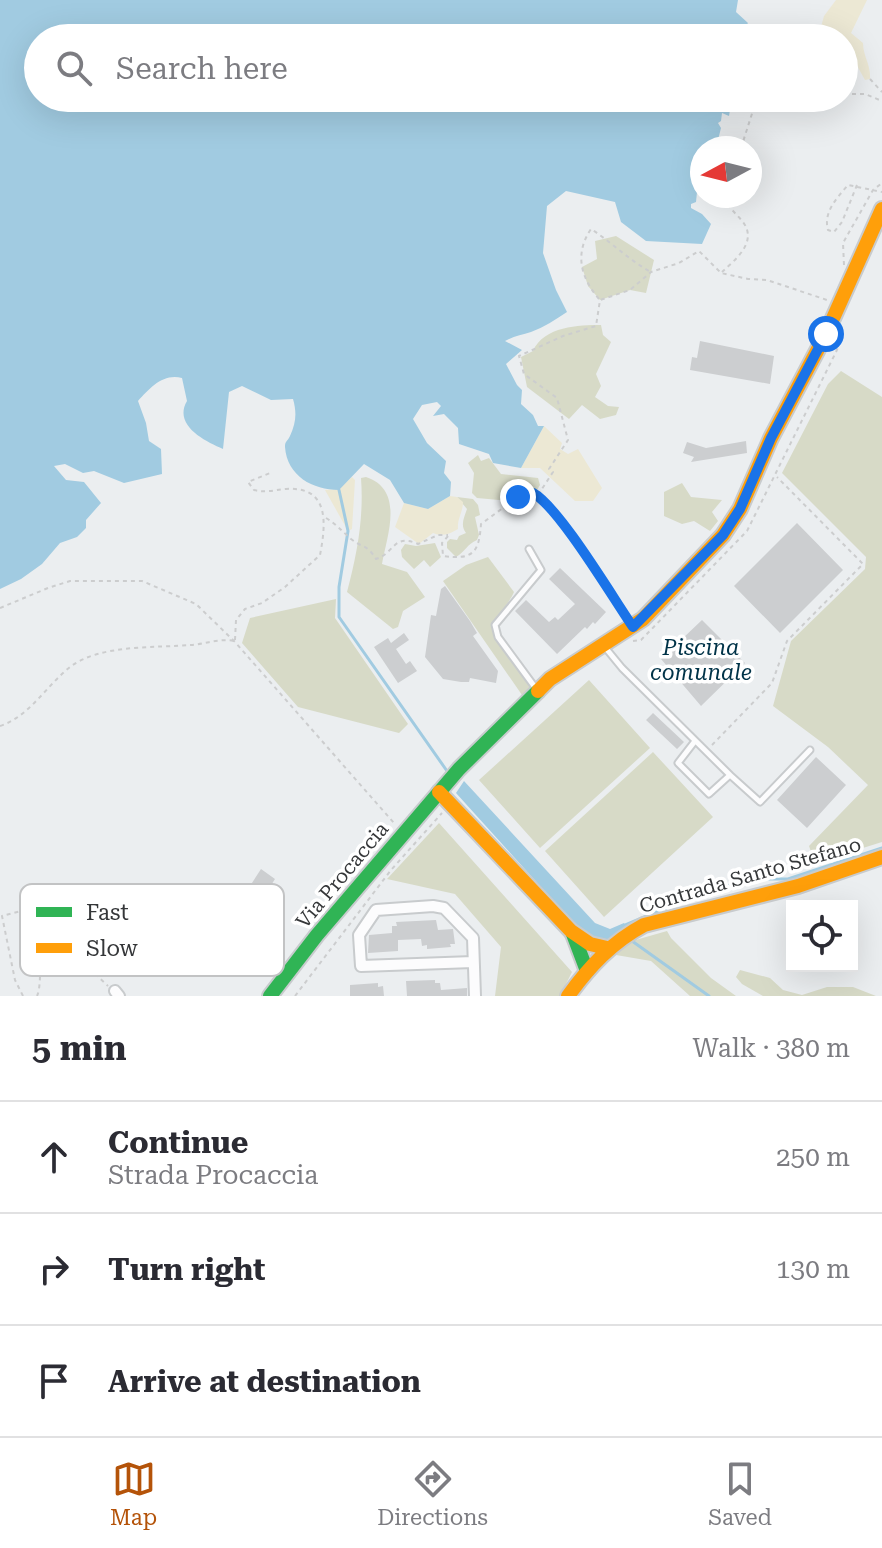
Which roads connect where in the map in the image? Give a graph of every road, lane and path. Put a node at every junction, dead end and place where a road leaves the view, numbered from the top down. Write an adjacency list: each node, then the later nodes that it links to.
1 (870, 79): 2 (path)
2 (882, 92)
3 (858, 94): 4 (path)
4 (882, 101)
5 (753, 112): 6 (path)
6 (745, 136)
7 (882, 183): 9 (path)
8 (857, 185): 8 (path); 9 (path)
9 (873, 190): 10 (path); 13 (path)
10 (882, 192)
11 (731, 208): 15 (path)
12 (882, 209): 17 (street, Via Procaccia)
13 (845, 267)
14 (651, 272): 15 (path); 16 (path); 16 (path)
15 (721, 273): 17 (path)
16 (600, 300): 20 (path)
17 (839, 304): 24 (street, Via Procaccia)
18 (270, 473): 21 (path)
19 (776, 476): 31 (path)
20 (538, 495): 21 (path); 24 (path)
21 (325, 518): 25 (path)
22 (529, 549): 27 (lane)
23 (0, 608): 25 (path)
24 (633, 627): 26 (street, Via Procaccia)
25 (235, 642): 28 (path); 35 (path)
26 (604, 645): 27 (street, Via Procaccia); 29 (lane)
27 (537, 691): 33 (street, Via Procaccia)
28 (0, 726)
29 (695, 741): 31 (lane); 32 (lane)
30 (810, 750): 32 (lane)
31 (706, 752): 32 (lane)
32 (730, 775)
33 (443, 787): 35 (street, Via Procaccia); 38 (street)
34 (443, 812): 48 (path)
35 (403, 833): 47 (street, Via Procaccia)
36 (882, 857): 39 (street, Contrada Santo Stefano)
37 (20, 911): 45 (path)
38 (571, 931): 39 (street); 41 (street)
39 (610, 946): 41 (street, Contrada Santo Stefano)
40 (473, 962): 40 (street); 49 (street)
41 (587, 971): 50 (street, Contrada Santo Stefano)
42 (39, 976): 46 (path)
43 (98, 976): 44 (path)
44 (117, 994)
45 (23, 996)
46 (37, 996)
47 (270, 996)
48 (295, 996)
49 (475, 996)
50 (568, 996)

